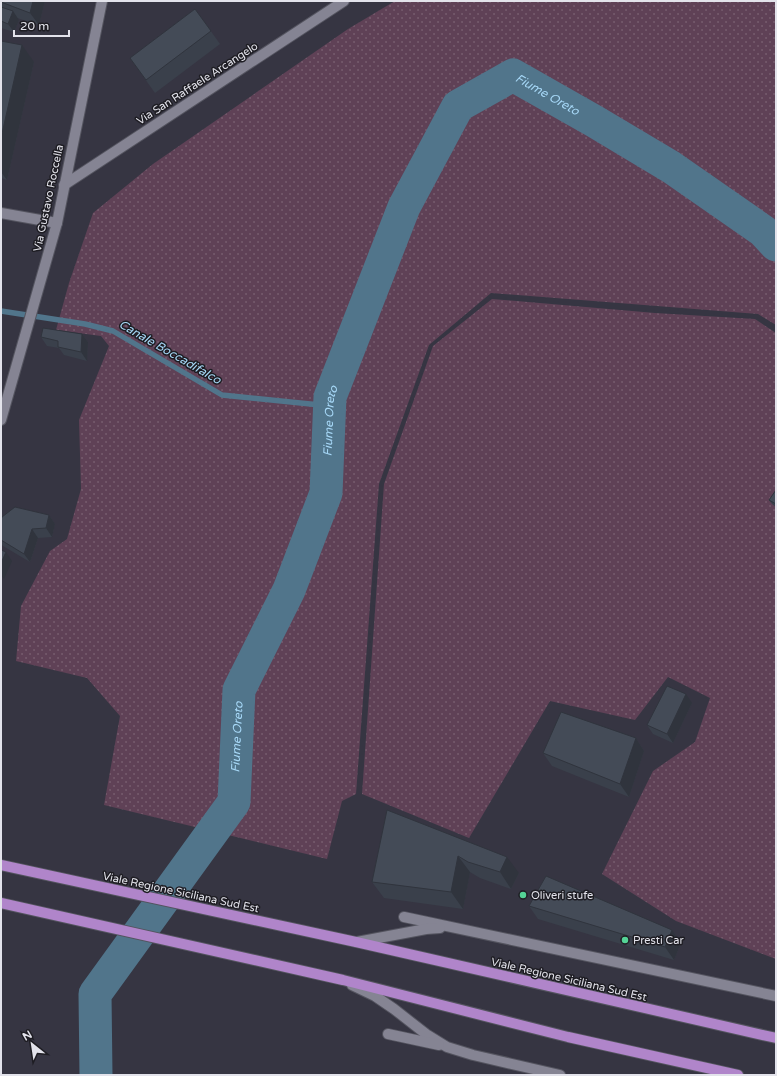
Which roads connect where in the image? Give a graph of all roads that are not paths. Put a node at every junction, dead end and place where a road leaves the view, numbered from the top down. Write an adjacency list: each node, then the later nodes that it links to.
1 (102, 1): 3 (street, Via Gustavo Roccella)
2 (344, 1): 3 (street, Via San Raffaele Arcangelo)
3 (64, 185): 5 (street, Via Gustavo Roccella)
4 (1, 213): 5 (street)
5 (57, 223): 6 (street, Via Gustavo Roccella)
6 (1, 420)
7 (1, 865): 11 (main road, Viale Regione Siciliana Sud Est)
8 (1, 904): 12 (main road)
9 (404, 917): 10 (street, Viale Regione Siciliana Sud Est)
10 (468, 930): 11 (street, Viale Regione Siciliana Sud Est); 13 (street, Viale Regione Siciliana Sud Est)
11 (356, 942): 15 (main road, Viale Regione Siciliana Sud Est)
12 (343, 980): 16 (street); 18 (main road)
13 (776, 996)
14 (388, 1034): 16 (street)
15 (776, 1038)
16 (447, 1047): 17 (street)
17 (560, 1075)
18 (738, 1075)

